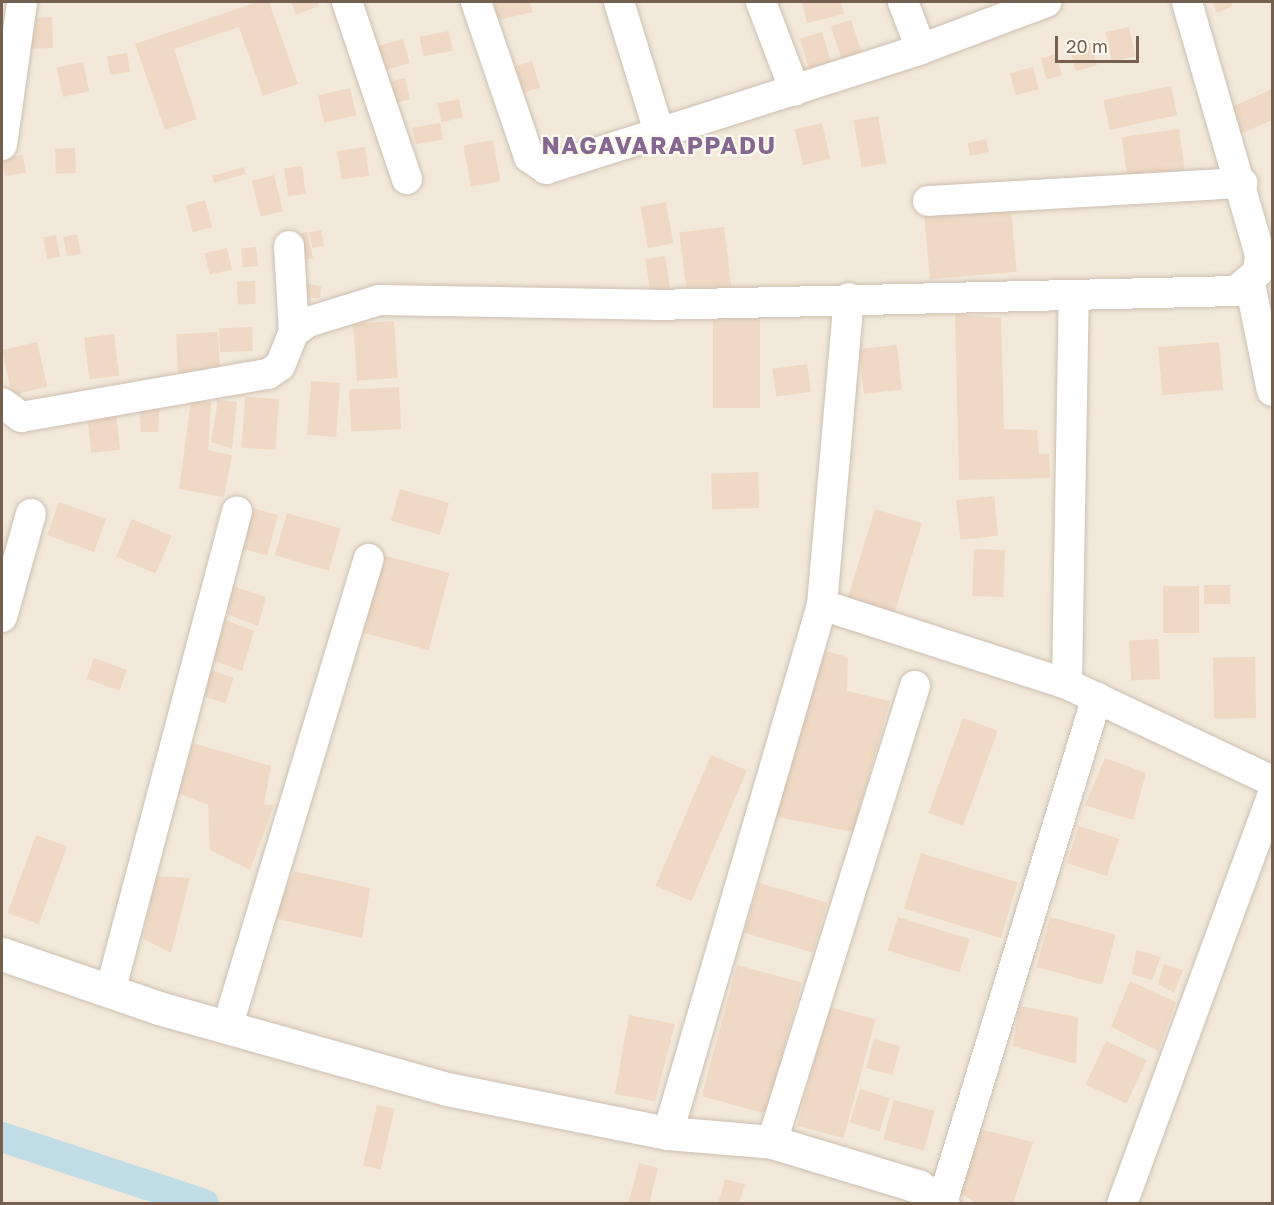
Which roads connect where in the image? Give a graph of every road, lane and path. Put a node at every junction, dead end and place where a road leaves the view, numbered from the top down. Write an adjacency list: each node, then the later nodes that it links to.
1 (22, 2): 12 (street)
2 (346, 2): 13 (street)
3 (476, 2): 11 (street)
4 (619, 2): 11 (street)
5 (761, 2): 10 (street)
6 (903, 2): 9 (street)
7 (1187, 2): 14 (street)
8 (1038, 3): 9 (street)
9 (921, 49): 10 (street)
10 (795, 91): 11 (street)
11 (660, 135)
12 (2, 145)
13 (407, 179)
14 (1242, 183): 15 (street); 17 (street)
15 (928, 201)
16 (289, 246): 20 (street)
17 (1250, 284): 19 (street); 21 (street)
18 (849, 298): 19 (street); 20 (street); 26 (street)
19 (1074, 298): 28 (street)
20 (294, 332): 22 (street)
21 (1272, 391)
22 (2, 403)
23 (237, 512): 34 (street)
24 (31, 514): 27 (street)
25 (369, 559): 35 (street)
26 (822, 605): 28 (street); 36 (street)
27 (2, 617)
28 (1067, 684): 30 (street)
29 (915, 686): 37 (street)
30 (1097, 697): 31 (street); 38 (street)
31 (1272, 781)
32 (1272, 797): 39 (street)
33 (2, 954): 34 (main road)
34 (110, 992): 35 (main road)
35 (227, 1028): 36 (main road)
36 (668, 1133): 37 (main road)
37 (772, 1142): 38 (main road)
38 (942, 1203)
39 (1122, 1203)

